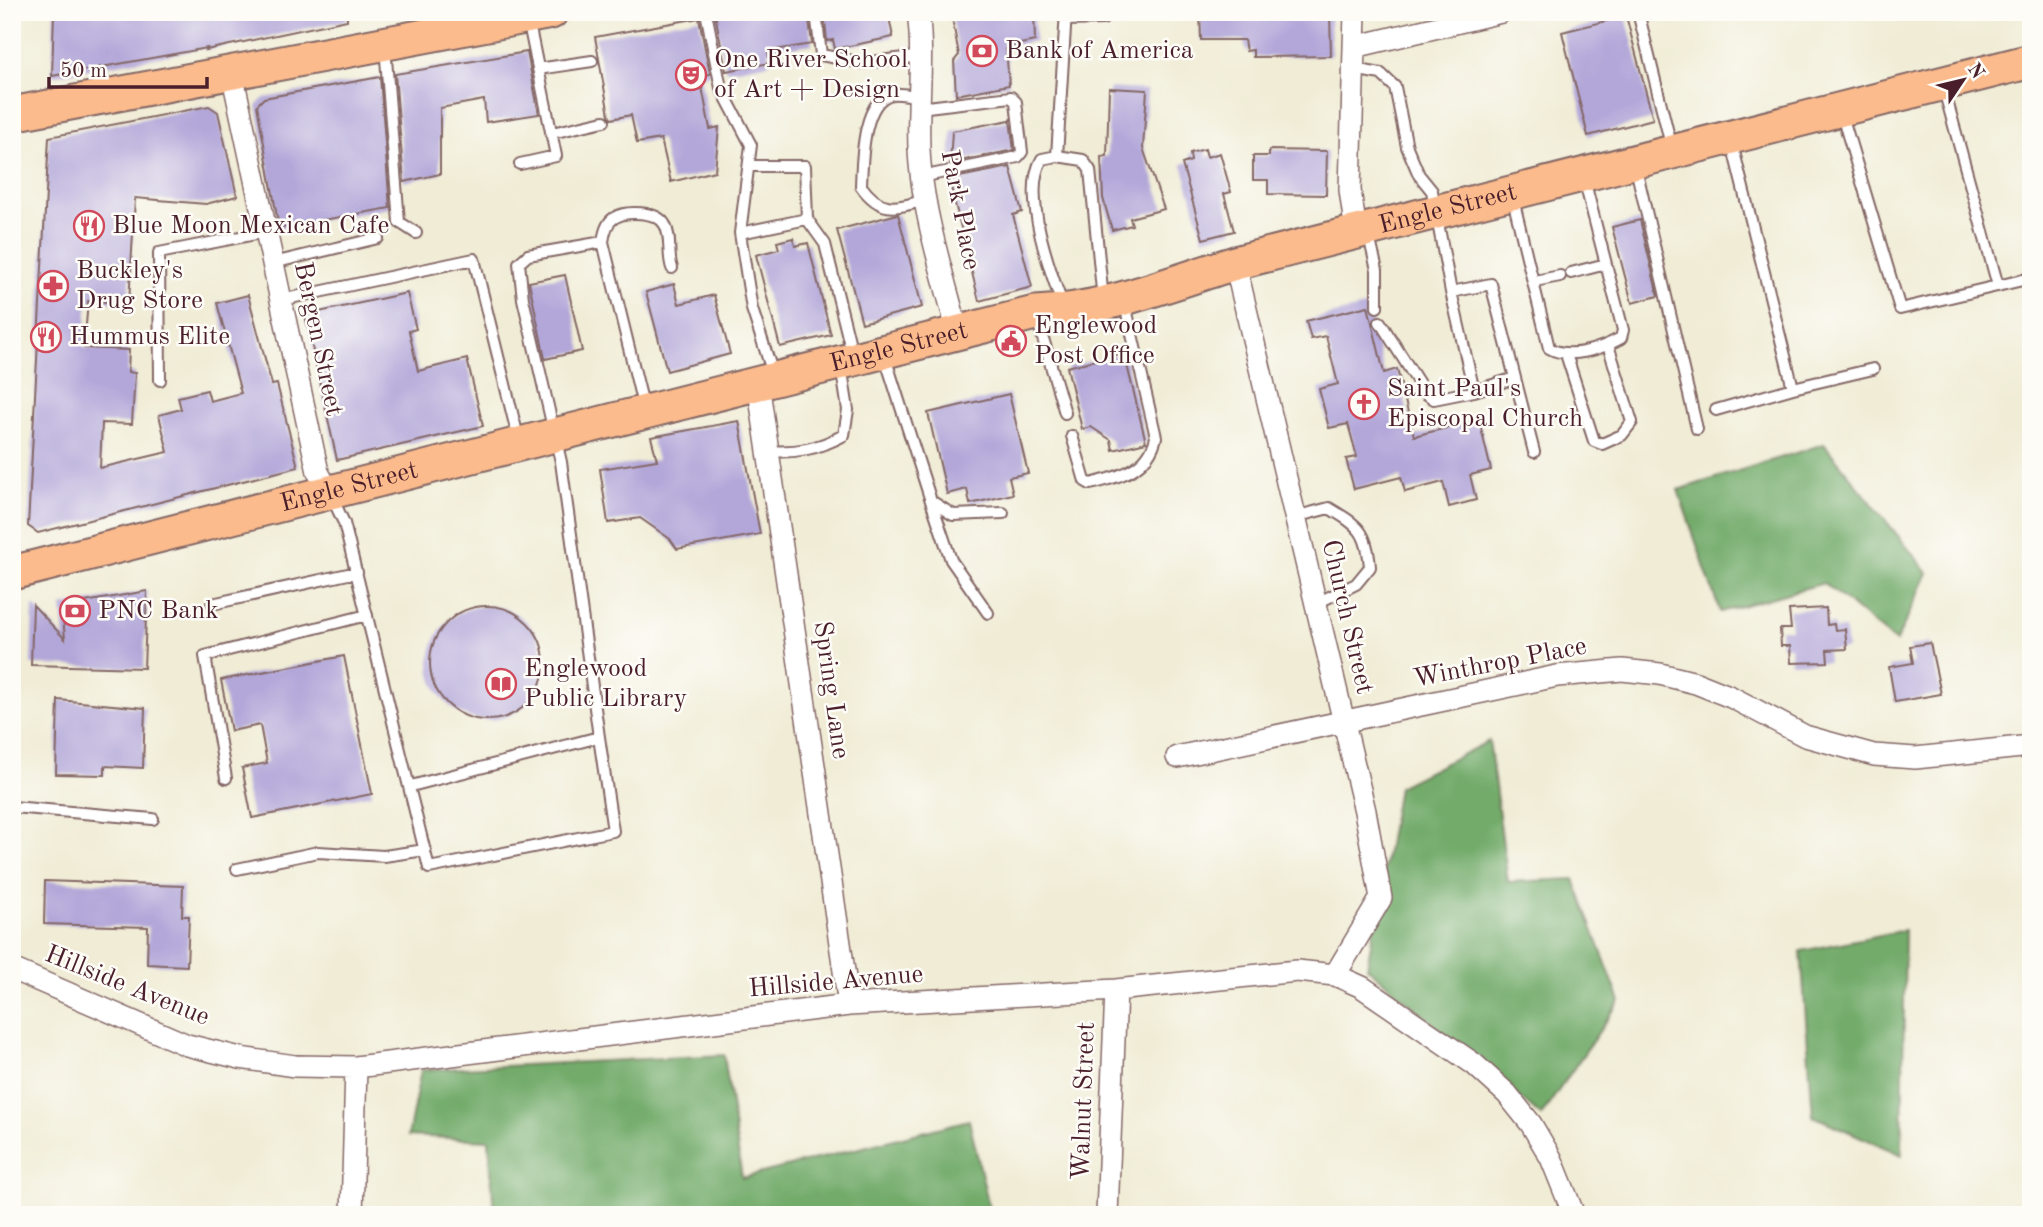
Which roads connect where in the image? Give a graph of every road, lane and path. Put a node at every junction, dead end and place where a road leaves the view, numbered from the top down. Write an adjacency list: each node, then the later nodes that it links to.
1 (706, 12): 29 (lane)
2 (816, 12): 12 (lane)
3 (918, 12): 12 (street, Park Place)
4 (1111, 12): 9 (lane)
5 (1355, 12): 11 (street)
6 (1501, 12): 11 (street)
7 (1639, 12): 25 (lane)
8 (540, 14): 10 (main road); 15 (lane)
9 (1066, 16): 26 (lane)
10 (385, 44): 17 (main road); 38 (lane)
11 (1354, 47): 16 (street)
12 (922, 56): 19 (street, Park Place)
13 (592, 61): 15 (lane)
14 (2031, 61): 18 (main road, Engle Street)
15 (538, 68): 23 (lane)
16 (1353, 69): 34 (lane); 36 (street)
17 (232, 73): 21 (main road); 37 (street, Bergen Street)
18 (1942, 83): 20 (main road, Engle Street); 50 (lane)
19 (920, 102): 31 (street, Park Place); 31 (lane); 33 (lane)
20 (1840, 109): 24 (main road, Engle Street); 50 (lane)
21 (12, 114)
22 (604, 121): 23 (lane)
23 (552, 133): 28 (lane)
24 (1730, 137): 25 (main road, Engle Street); 65 (lane)
25 (1673, 152): 27 (main road, Engle Street)
26 (1056, 156): 53 (lane); 55 (lane)
27 (1635, 161): 30 (main road, Engle Street); 70 (lane)
28 (520, 164)
29 (749, 166): 35 (lane); 39 (lane)
30 (1583, 175): 32 (main road, Engle Street); 44 (lane)
31 (921, 177): 33 (street, Park Place)
32 (1511, 193): 34 (main road, Engle Street); 49 (lane)
33 (926, 200): 57 (street, Park Place)
34 (1436, 212): 36 (main road, Engle Street); 51 (lane)
35 (807, 219): 39 (lane); 60 (lane)
36 (1362, 231): 42 (main road, Engle Street); 54 (lane)
37 (266, 232): 43 (street, Bergen Street); 63 (lane)
38 (416, 233)
39 (740, 233): 64 (lane)
40 (378, 238): 43 (lane)
41 (603, 242): 45 (lane); 68 (lane); 71 (lane)
42 (1234, 262): 53 (main road, Engle Street); 79 (street, Church Street)
43 (273, 263): 52 (street, Bergen Street)
44 (1606, 264): 46 (lane); 58 (lane)
45 (672, 268)
46 (1571, 273)
47 (1560, 276): 49 (lane)
48 (2031, 278): 50 (lane)
49 (1535, 281): 59 (lane)
50 (1998, 286)
51 (1451, 292): 62 (lane); 66 (lane)
52 (281, 300): 73 (lane); 76 (street, Bergen Street)
53 (1113, 300): 55 (main road, Engle Street); 72 (lane)
54 (1377, 307)
55 (1050, 312): 57 (main road, Engle Street); 69 (lane)
56 (1380, 322): 66 (lane)
57 (958, 333): 60 (main road, Engle Street)
58 (1608, 345): 59 (lane); 59 (lane)
59 (1566, 354)
60 (859, 358): 64 (main road, Engle Street); 74 (lane); 77 (lane)
61 (1872, 369): 65 (lane)
62 (1515, 378): 66 (lane); 75 (lane)
63 (160, 380)
64 (766, 381): 68 (main road, Engle Street); 74 (street, Spring Lane)
65 (1793, 388): 67 (lane)
66 (1474, 391)
67 (1716, 410)
68 (645, 412): 71 (main road, Engle Street)
69 (1065, 413)
70 (1696, 429)
71 (555, 435): 73 (main road, Engle Street); 87 (lane)
72 (1072, 436)
73 (520, 444): 76 (main road, Engle Street)
74 (768, 451): 99 (street, Spring Lane)
75 (1534, 452)
76 (329, 492): 80 (lane); 81 (main road, Engle Street)
77 (931, 501): 78 (lane); 84 (lane)
78 (1003, 513)
79 (1294, 517): 83 (street, Church Street); 83 (lane)
80 (356, 572): 82 (lane); 85 (lane)
81 (12, 573)
82 (212, 604)
83 (1315, 604): 86 (street, Church Street)
84 (988, 613)
85 (367, 615): 90 (lane); 91 (lane)
86 (1344, 724): 88 (street, Winthrop Place); 89 (street, Winthrop Place); 97 (street, Church Street)
87 (599, 737): 91 (lane); 94 (lane)
88 (2031, 746)
89 (1177, 757)
90 (226, 778)
91 (411, 786): 94 (lane)
92 (12, 807): 93 (lane)
93 (153, 819)
94 (425, 850): 95 (lane)
95 (237, 869)
96 (12, 969): 100 (street, Hillside Avenue)
97 (1335, 975): 98 (street, Hillside Avenue); 103 (street, Hillside Avenue)
98 (1116, 990): 99 (street, Hillside Avenue); 102 (street, Walnut Street)
99 (849, 1005): 100 (street, Hillside Avenue)
100 (356, 1068): 101 (street)
101 (352, 1215)
102 (1107, 1215)
103 (1574, 1215)

